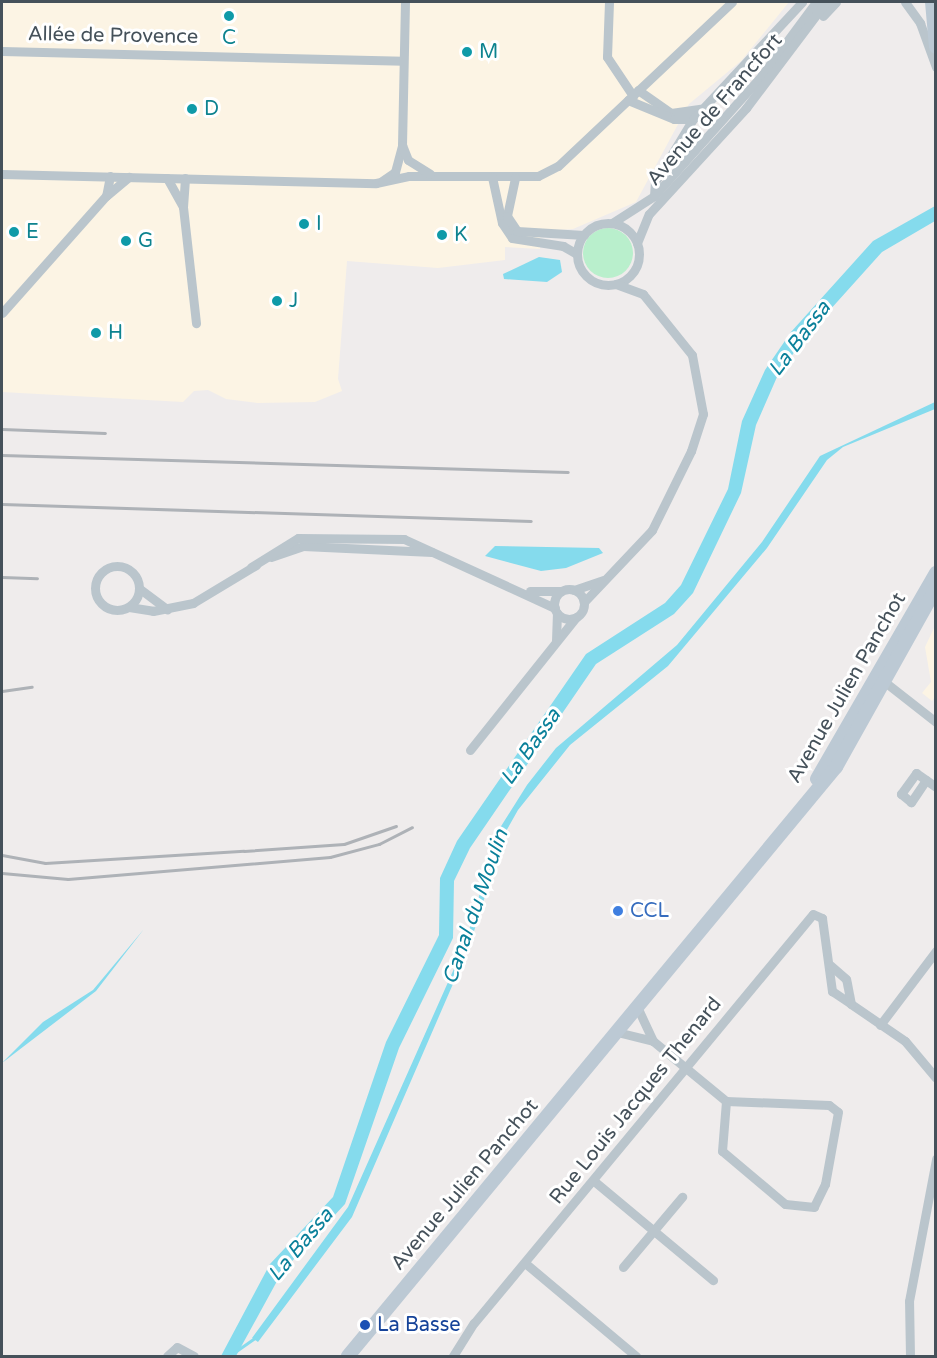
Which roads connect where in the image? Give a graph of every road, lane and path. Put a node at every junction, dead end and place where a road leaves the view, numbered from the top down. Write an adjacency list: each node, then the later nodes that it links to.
1 (405, 2): 12 (street)
2 (609, 2): 15 (street)
3 (732, 2): 15 (street)
4 (802, 2): 16 (street)
5 (816, 2): 29 (street, Avenue de Francfort)
6 (826, 2): 14 (street, Avenue de Francfort)
7 (836, 2): 14 (street)
8 (905, 2): 13 (street)
9 (932, 2): 10 (main road)
10 (936, 48)
11 (2, 51): 12 (street, Allée de Provence)
12 (403, 61): 18 (street)
13 (936, 66)
14 (762, 89): 33 (street, Avenue de Francfort)
15 (633, 95): 16 (street); 17 (street); 26 (street)
16 (701, 109): 17 (street)
17 (693, 119): 29 (street)
18 (402, 145): 20 (street); 27 (street)
19 (2, 174): 21 (street)
20 (432, 175): 23 (street); 27 (street)
21 (110, 176): 22 (street); 28 (street)
22 (129, 177): 24 (street); 28 (street)
23 (492, 177): 26 (street); 34 (street)
24 (167, 178): 25 (street); 30 (street)
25 (185, 178): 27 (street); 30 (street)
26 (515, 178): 32 (street)
27 (376, 183)
28 (106, 196): 38 (street)
29 (654, 196): 31 (street, Avenue de Francfort)
30 (183, 207): 39 (street)
31 (612, 223): 32 (street); 33 (street)
32 (584, 235): 34 (street)
33 (637, 243): 35 (street)
34 (577, 254): 36 (street)
35 (636, 266): 36 (street); 37 (street)
36 (616, 284): 37 (street)
37 (643, 294): 41 (street)
38 (2, 313)
39 (196, 323)
40 (936, 573): 53 (main road, Avenue Julien Panchot)
41 (603, 580): 45 (street); 47 (street)
42 (936, 588): 53 (main road, Avenue Julien Panchot)
43 (140, 589): 48 (street); 48 (street); 49 (street)
44 (524, 590): 46 (street); 49 (street); 50 (street)
45 (574, 590): 46 (street); 47 (street)
46 (561, 591): 50 (street)
47 (584, 602): 51 (street)
48 (129, 607): 49 (street)
49 (169, 610)
50 (556, 611): 51 (street); 52 (street)
51 (576, 617): 52 (street)
52 (554, 647): 55 (street)
53 (881, 679): 54 (street); 59 (main road, Avenue Julien Panchot)
54 (936, 722)
55 (470, 750)
56 (926, 780): 57 (street)
57 (936, 787)
58 (936, 951): 63 (street)
59 (675, 965): 62 (main road, Avenue Julien Panchot); 67 (main road, Avenue Julien Panchot)
60 (830, 965): 61 (street, Rue Louis Jacques Thenard); 61 (street, Rue Louis Jacques Thenard); 66 (street, Rue Louis Jacques Thenard)
61 (851, 1004): 63 (street, Rue Louis Jacques Thenard)
62 (639, 1011): 64 (main road, Avenue Julien Panchot); 65 (street)
63 (880, 1025): 68 (street, Rue Louis Jacques Thenard)
64 (621, 1033): 65 (street); 67 (main road, Avenue Julien Panchot)
65 (653, 1041): 66 (street)
66 (687, 1068): 69 (street); 71 (street, Rue Louis Jacques Thenard)
67 (587, 1069): 77 (main road, Avenue Julien Panchot)
68 (936, 1078)
69 (726, 1101): 69 (street)
70 (936, 1159): 84 (street)
71 (594, 1181): 73 (street); 74 (street, Rue Louis Jacques Thenard)
72 (682, 1197): 73 (street)
73 (654, 1230): 75 (street); 76 (street)
74 (525, 1263): 82 (street, Rue Louis Jacques Thenard); 83 (street)
75 (623, 1267)
76 (713, 1280)
77 (374, 1326): 80 (main road, Avenue Julien Panchot); 81 (main road, Avenue Julien Panchot)
78 (167, 1356): 79 (street)
79 (194, 1356)
80 (348, 1356)
81 (356, 1356)
82 (453, 1356)
83 (637, 1356)
84 (910, 1356)

